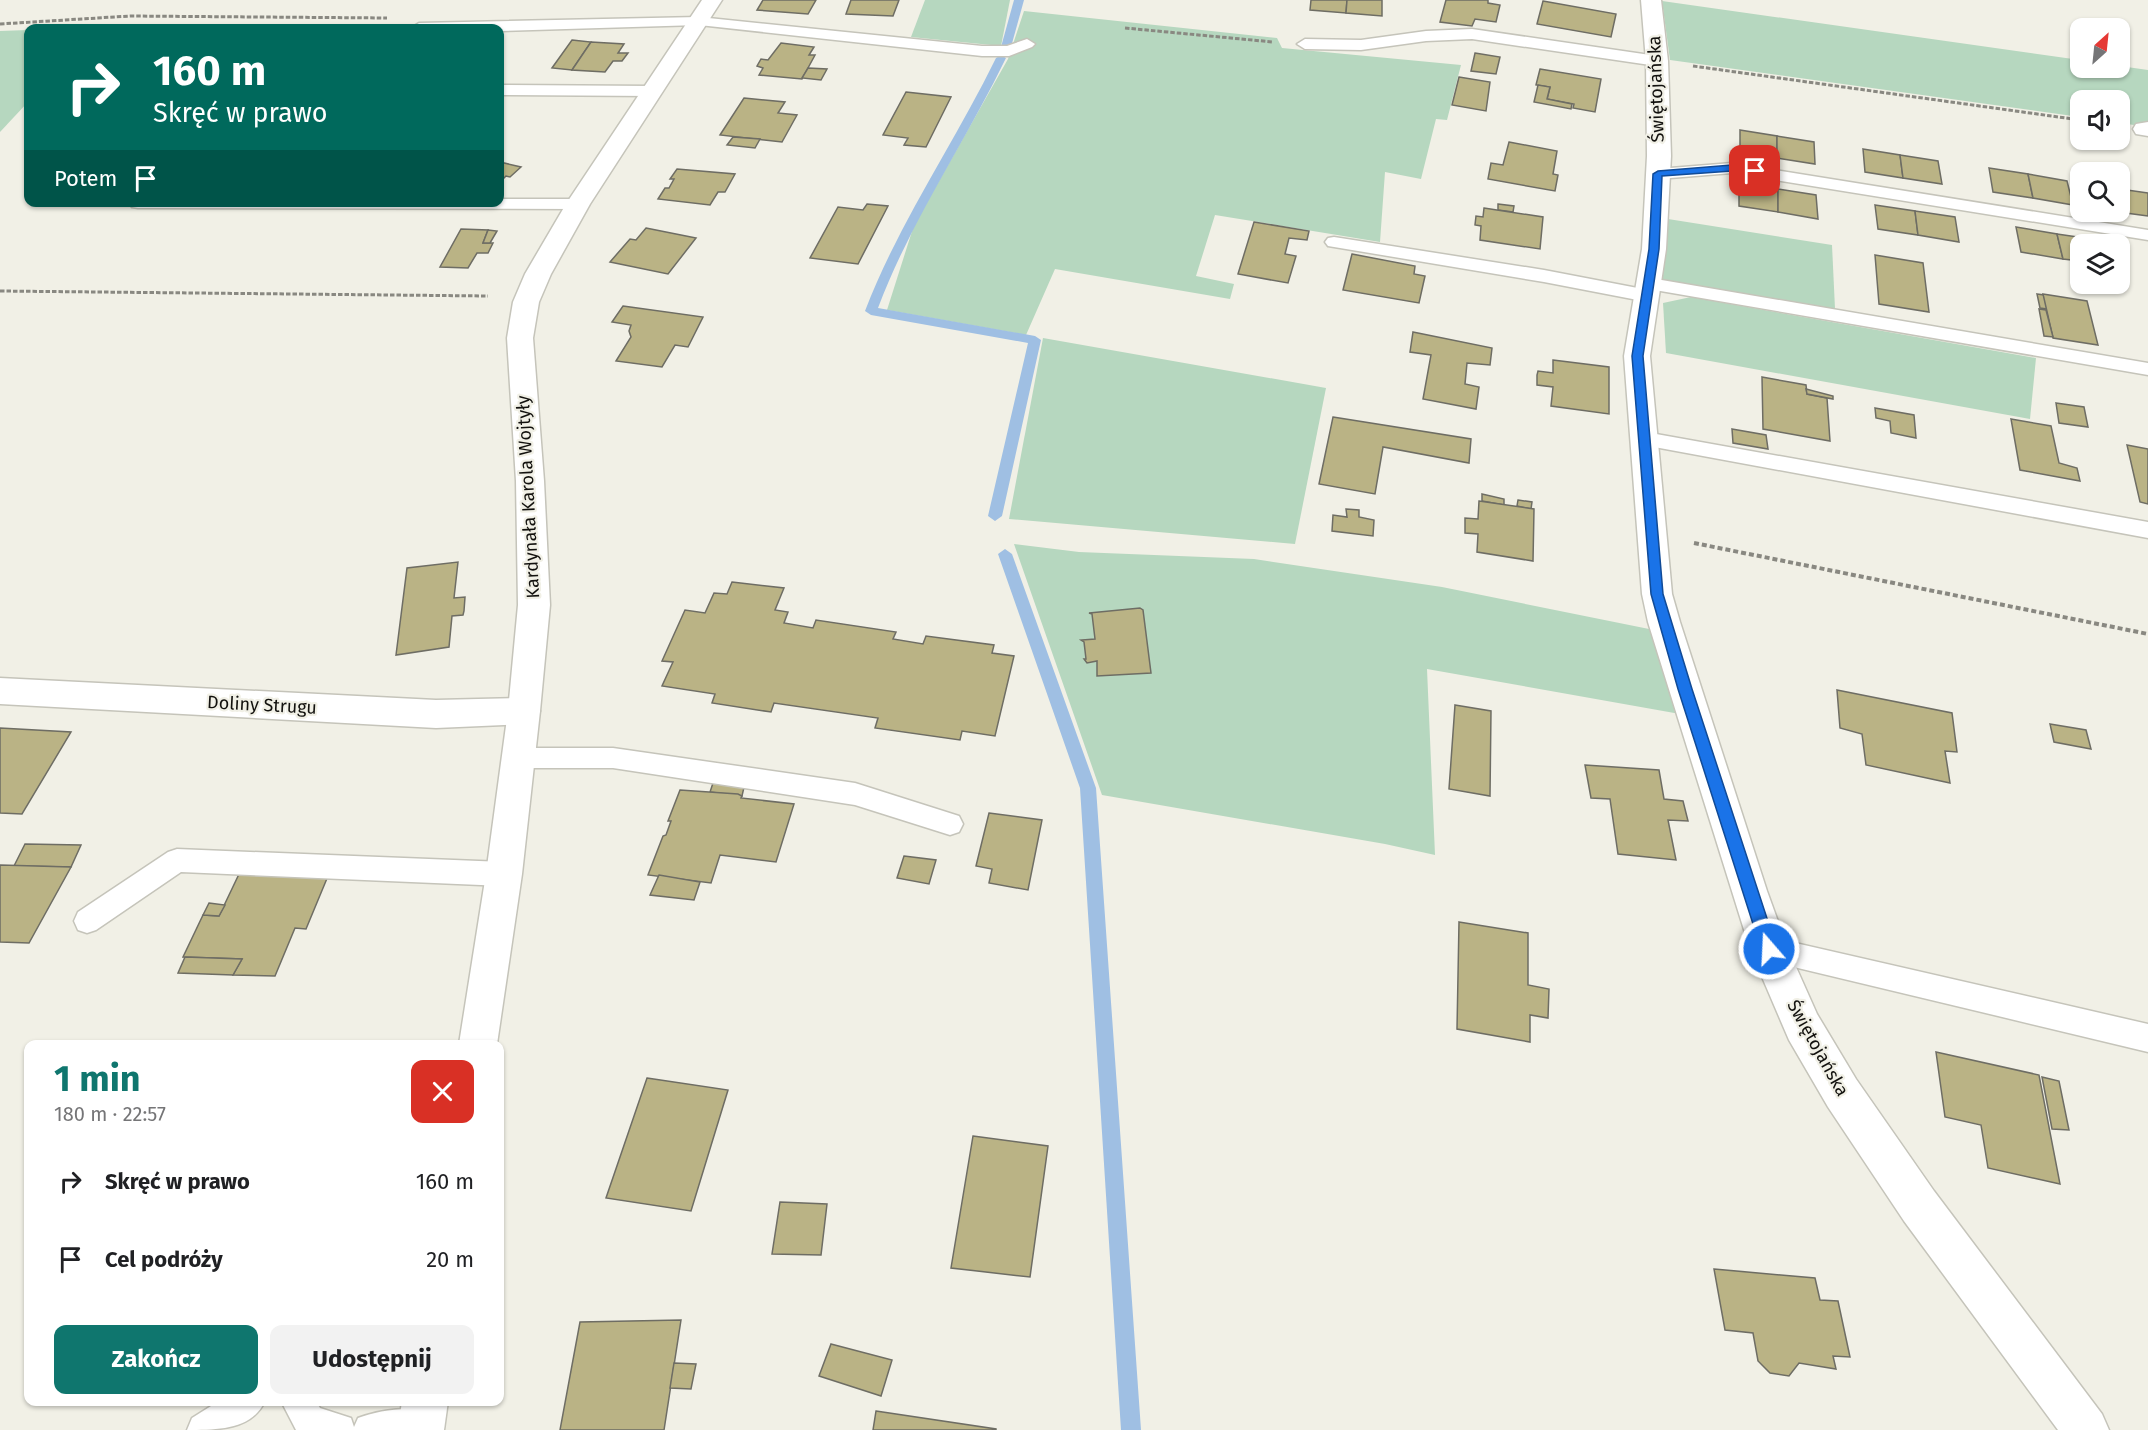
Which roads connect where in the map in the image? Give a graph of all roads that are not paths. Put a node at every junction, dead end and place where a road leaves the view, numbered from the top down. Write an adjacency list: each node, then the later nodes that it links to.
1 (712, 0): 3 (street, Kardynała Karola Wojtyły)
2 (1650, 0): 7 (street, Świętojańska)
3 (699, 21): 4 (lane); 5 (lane); 9 (street, Kardynała Karola Wojtyły)
4 (504, 26)
5 (1027, 44)
6 (1305, 44): 7 (lane)
7 (1657, 61): 10 (street, Świętojańska)
8 (504, 90): 9 (lane)
9 (652, 92): 12 (street, Kardynała Karola Wojtyły)
10 (1658, 174): 13 (lane); 15 (street, Świętojańska)
11 (504, 204): 12 (lane)
12 (578, 204): 20 (street, Kardynała Karola Wojtyły)
13 (2148, 235)
14 (1334, 242): 15 (lane)
15 (1649, 290): 16 (lane); 17 (street, Świętojańska)
16 (2148, 369)
17 (1646, 439): 18 (lane); 25 (street, Świętojańska)
18 (2148, 531)
19 (0, 691): 20 (street, Doliny Strugu)
20 (524, 711): 21 (street, Kardynała Karola Wojtyły)
21 (518, 759): 22 (lane); 23 (street, Kardynała Karola Wojtyły)
22 (950, 824)
23 (504, 874): 24 (lane); 27 (street, Kardynała Karola Wojtyły)
24 (87, 921)
25 (1769, 949): 26 (lane); 34 (street, Świętojańska)
26 (2148, 1038)
27 (479, 1040)
28 (241, 1406): 31 (lane)
29 (300, 1406): 32 (lane)
30 (423, 1419): 33 (lane)
31 (204, 1430)
32 (339, 1430)
33 (370, 1430)
34 (2086, 1430)

